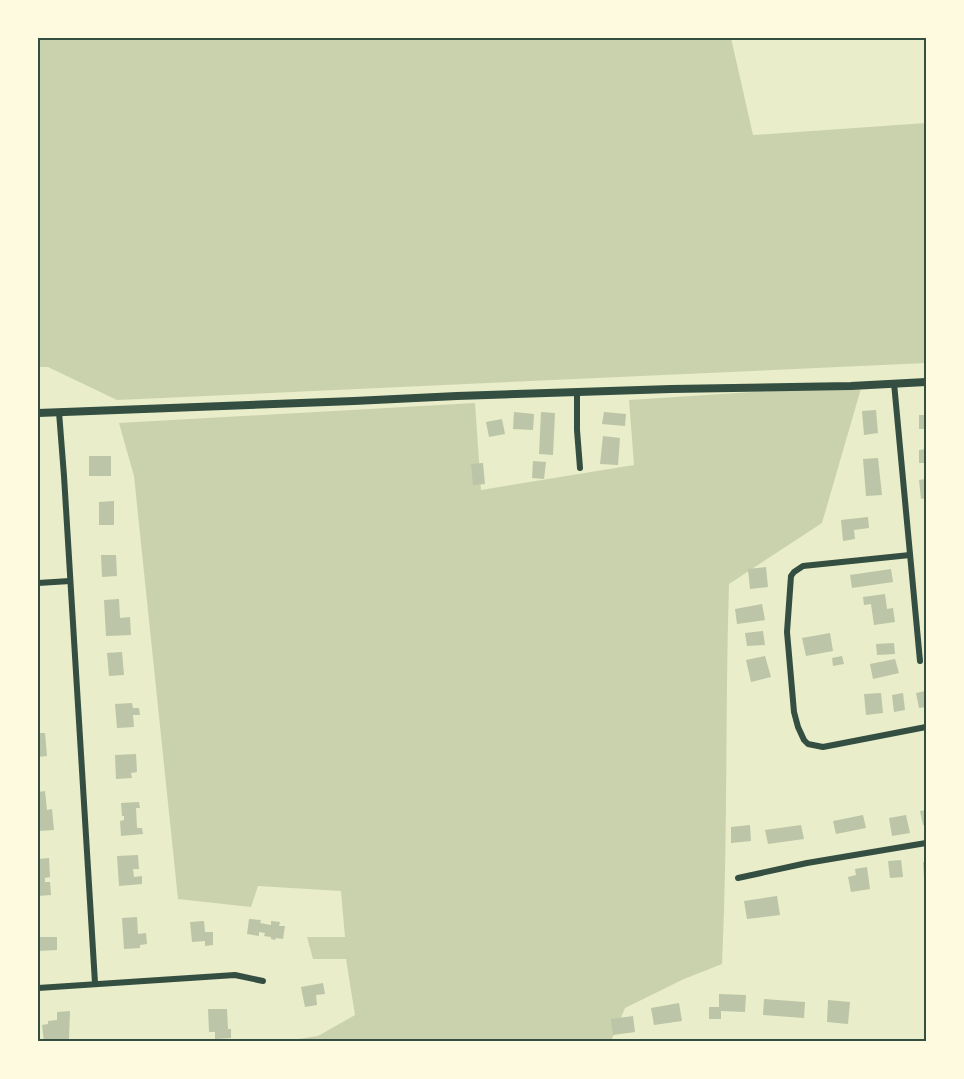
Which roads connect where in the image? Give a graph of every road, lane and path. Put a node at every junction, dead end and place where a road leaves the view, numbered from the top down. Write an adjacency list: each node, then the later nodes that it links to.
1 (927, 382): 2 (street)
2 (894, 383): 3 (street); 7 (street)
3 (577, 392): 4 (street); 6 (street)
4 (59, 412): 5 (street); 8 (street)
5 (38, 413)
6 (580, 468)
7 (910, 555): 10 (street); 11 (street)
8 (70, 582): 9 (street); 15 (street)
9 (38, 584)
10 (920, 661)
11 (927, 727)
12 (927, 843): 13 (street)
13 (738, 878)
14 (263, 981): 15 (street)
15 (95, 983): 16 (street)
16 (38, 988)

